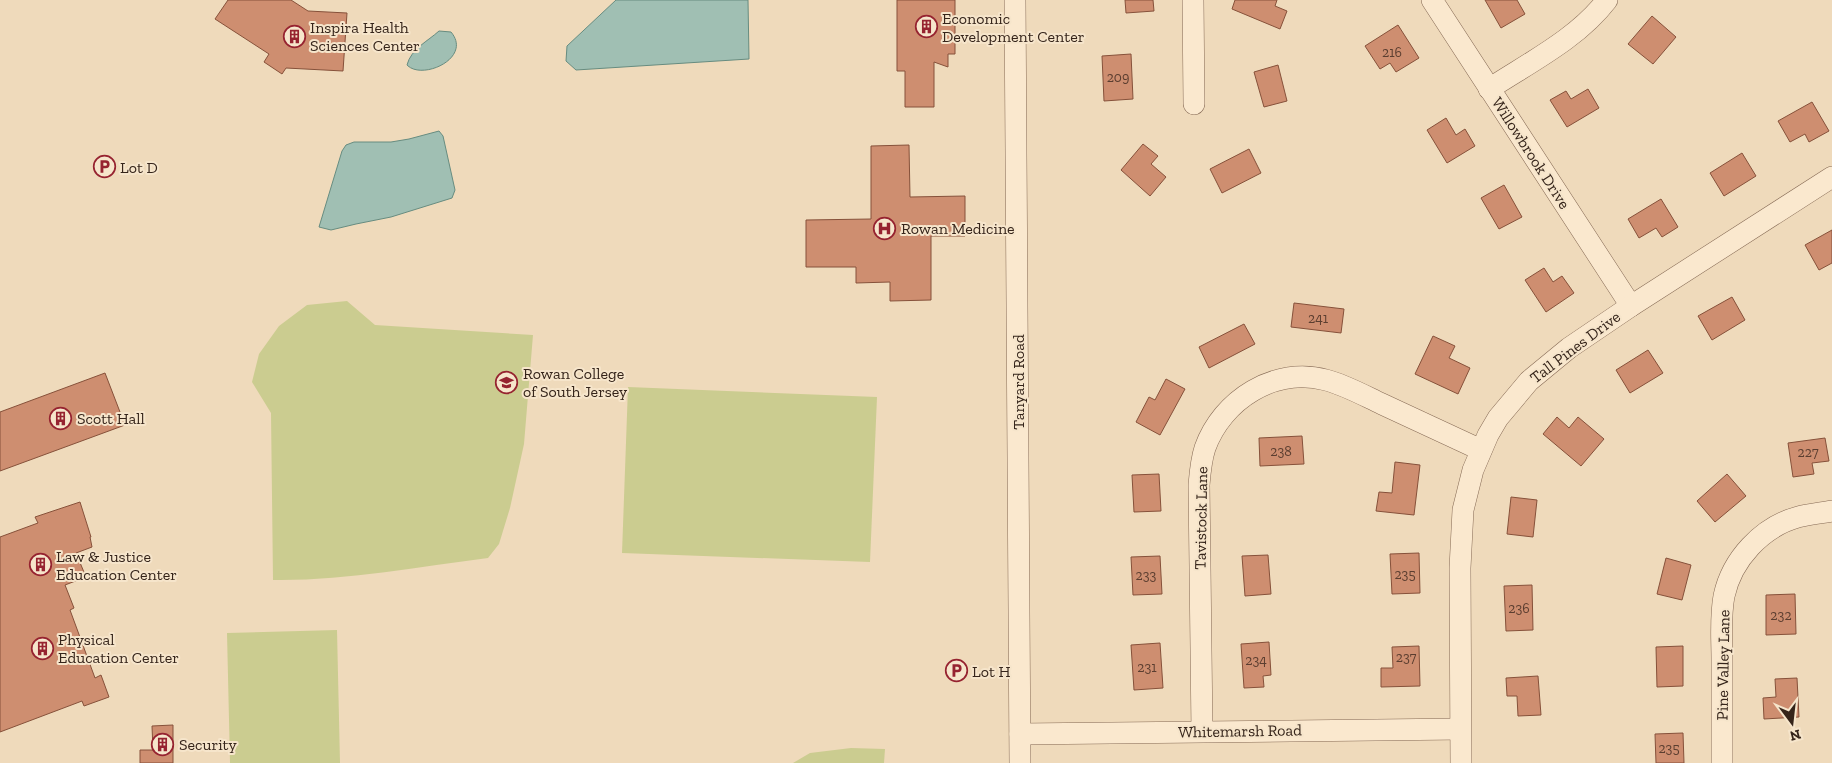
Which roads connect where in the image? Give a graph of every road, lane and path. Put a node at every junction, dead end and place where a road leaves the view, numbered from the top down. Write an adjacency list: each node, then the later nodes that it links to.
1 (1015, 0): 13 (street, Tanyard Road)
2 (1194, 0): 6 (street)
3 (1432, 0): 5 (street, Willowbrook Drive)
4 (1607, 0): 5 (street)
5 (1489, 89): 8 (street, Willowbrook Drive)
6 (1194, 104)
7 (1832, 177): 8 (street, Tall Pines Drive)
8 (1631, 306): 9 (street, Tall Pines Drive)
9 (1481, 450): 11 (street, Tall Pines Drive); 12 (street, Tavistock Lane)
10 (1832, 512): 16 (street, Pine Valley Lane)
11 (1460, 729): 12 (street, Whitemarsh Road); 15 (street, Tall Pines Drive)
12 (1202, 731): 13 (street, Whitemarsh Road)
13 (1020, 734): 14 (street, Tanyard Road)
14 (1020, 763)
15 (1461, 763)
16 (1722, 763)

